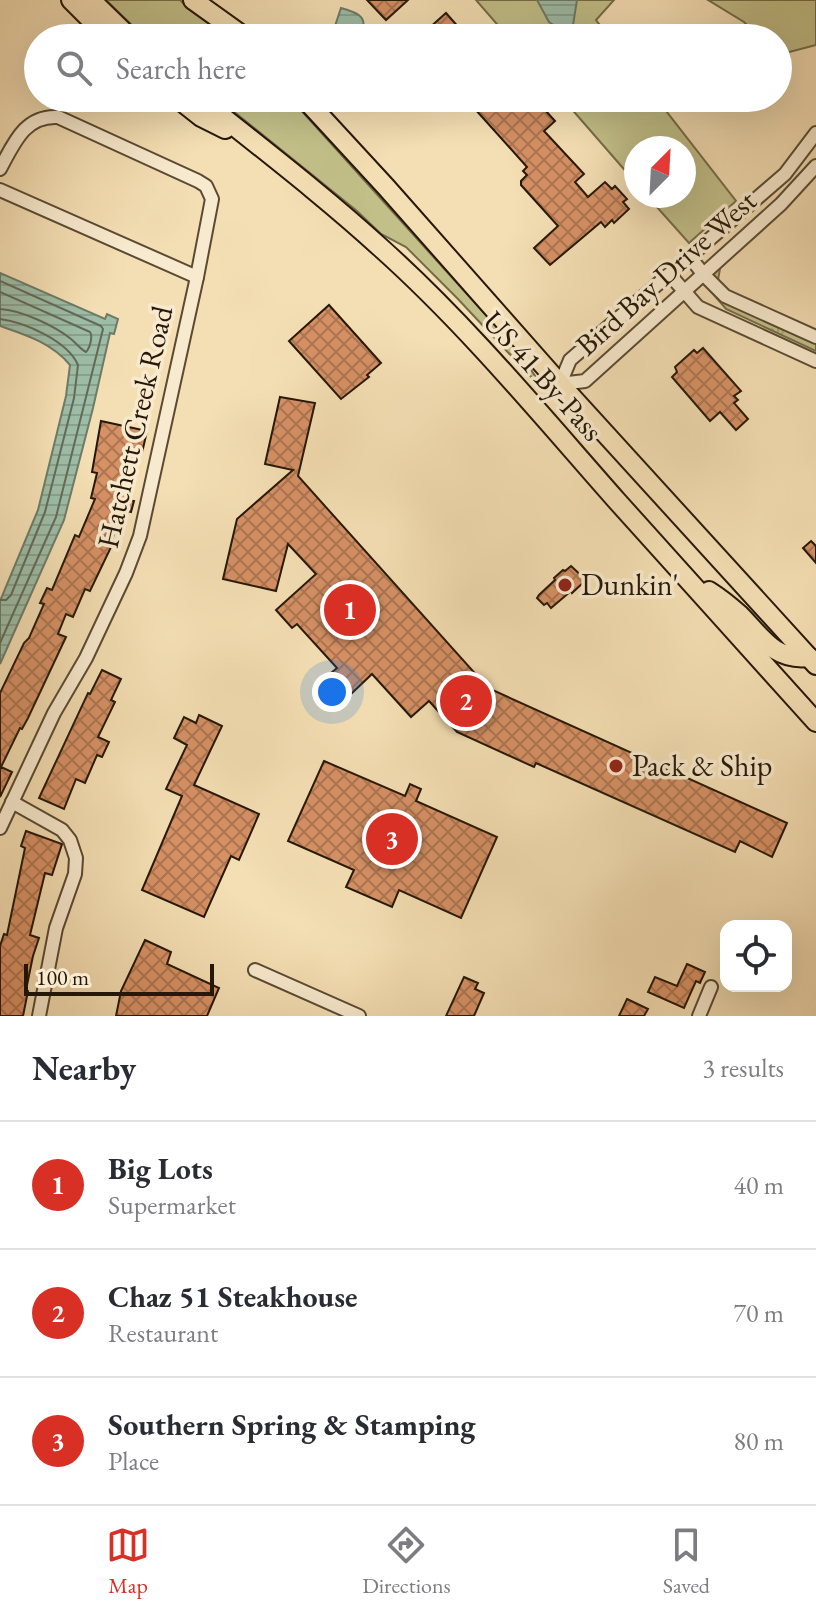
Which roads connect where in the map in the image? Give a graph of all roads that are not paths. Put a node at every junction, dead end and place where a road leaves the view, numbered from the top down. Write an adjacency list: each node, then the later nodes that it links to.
1 (71, 0): 5 (main road)
2 (91, 0): 6 (main road)
3 (193, 0): 7 (main road)
4 (216, 0): 8 (main road)
5 (95, 24)
6 (116, 24)
7 (228, 24)
8 (236, 24)
9 (195, 112): 13 (main road)
10 (217, 112): 13 (main road, US 41 By-Pass)
11 (317, 112): 24 (main road, US 41 By-Pass)
12 (816, 133): 17 (street, Bird Bay Drive West)
13 (262, 148): 25 (main road, US 41 By-Pass)
14 (816, 166): 19 (street, Bird Bay Drive West)
15 (0, 169): 20 (street, Hatchett Creek Road)
16 (0, 190): 20 (street, Hatchett Creek Road)
17 (690, 257): 18 (street, Bird Bay Drive West); 19 (street)
18 (670, 275): 21 (street); 24 (street, Bird Bay Drive West)
19 (704, 275): 21 (street, Bird Bay Drive West); 22 (street)
20 (197, 277): 29 (street, Hatchett Creek Road)
21 (685, 293): 23 (street); 24 (street, Bird Bay Drive West)
22 (816, 337)
23 (816, 361)
24 (560, 384): 25 (main road); 27 (main road, US 41 By-Pass)
25 (536, 407): 26 (main road, US 41 By-Pass)
26 (683, 574): 27 (main road); 28 (main road, US 41 By-Pass)
27 (812, 661)
28 (816, 722)
29 (12, 802): 30 (street, Hatchett Creek Road); 33 (street)
30 (0, 828)
31 (255, 970): 34 (street)
32 (711, 987): 35 (street)
33 (39, 1016)
34 (359, 1016)
35 (699, 1016)

